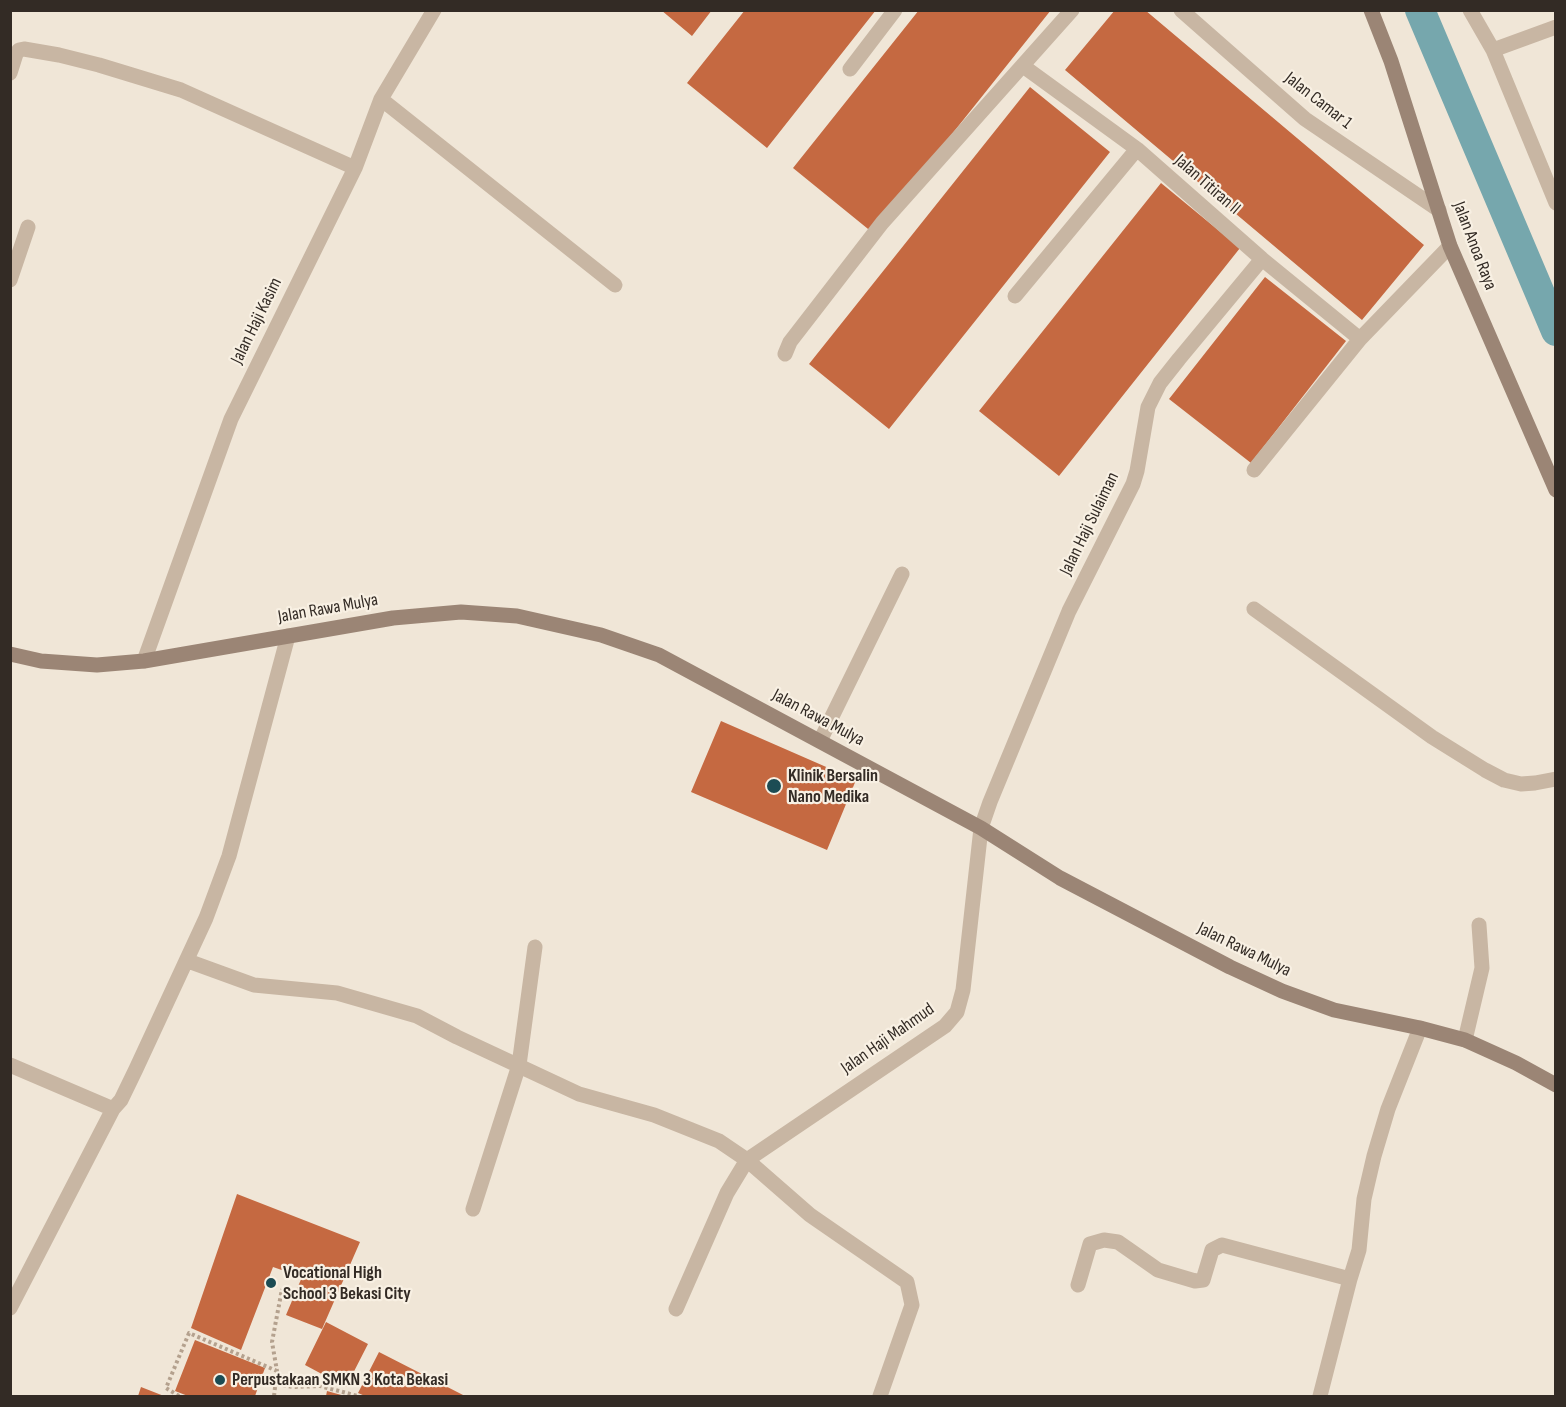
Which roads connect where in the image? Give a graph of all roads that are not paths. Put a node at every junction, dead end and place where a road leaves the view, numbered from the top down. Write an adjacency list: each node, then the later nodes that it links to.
1 (434, 10): 12 (street, Jalan Haji Kasim)
2 (896, 10): 10 (street)
3 (1072, 10): 9 (street)
4 (1181, 10): 16 (street, Jalan Camar 1)
5 (1371, 10): 16 (main road, Jalan Anoa Raya)
6 (1470, 10): 8 (street)
7 (1556, 27): 8 (street)
8 (1493, 50): 15 (street)
9 (1023, 66): 13 (street, Jalan Titiran II); 24 (street)
10 (850, 69)
11 (10, 73): 14 (street)
12 (381, 99): 14 (street, Jalan Haji Kasim); 21 (street)
13 (1137, 150): 19 (street, Jalan Titiran II); 22 (street)
14 (355, 168): 31 (street, Jalan Haji Kasim)
15 (1556, 203)
16 (1439, 210): 18 (main road, Jalan Anoa Raya)
17 (28, 227): 20 (street)
18 (1450, 246): 23 (street); 26 (main road, Jalan Anoa Raya)
19 (1262, 259): 23 (street, Jalan Titiran II); 34 (street, Jalan Haji Sulaiman)
20 (10, 280)
21 (615, 285)
22 (1015, 296)
23 (1360, 339): 25 (street)
24 (785, 354)
25 (1254, 470)
26 (1556, 490)
27 (902, 574): 32 (street)
28 (1254, 609): 33 (street)
29 (288, 636): 31 (main road, Jalan Rawa Mulya); 32 (main road, Jalan Rawa Mulya); 37 (street)
30 (10, 654): 31 (main road, Jalan Rawa Mulya)
31 (144, 661)
32 (820, 741): 34 (main road, Jalan Rawa Mulya)
33 (1556, 779)
34 (981, 828): 38 (main road, Jalan Rawa Mulya); 44 (street, Jalan Haji Mahmud)
35 (1479, 925): 39 (street)
36 (535, 947): 41 (street)
37 (188, 961): 41 (street); 43 (street)
38 (1420, 1028): 39 (main road, Jalan Rawa Mulya); 46 (street)
39 (1465, 1040): 42 (main road, Jalan Rawa Mulya)
40 (10, 1065): 43 (street)
41 (519, 1065): 44 (street); 45 (street)
42 (1556, 1085)
43 (113, 1109): 48 (street)
44 (747, 1160): 49 (street); 50 (street)
45 (473, 1209)
46 (1350, 1279): 47 (street); 51 (street)
47 (1078, 1285)
48 (10, 1308)
49 (676, 1309)
50 (880, 1396)
51 (1320, 1396)

